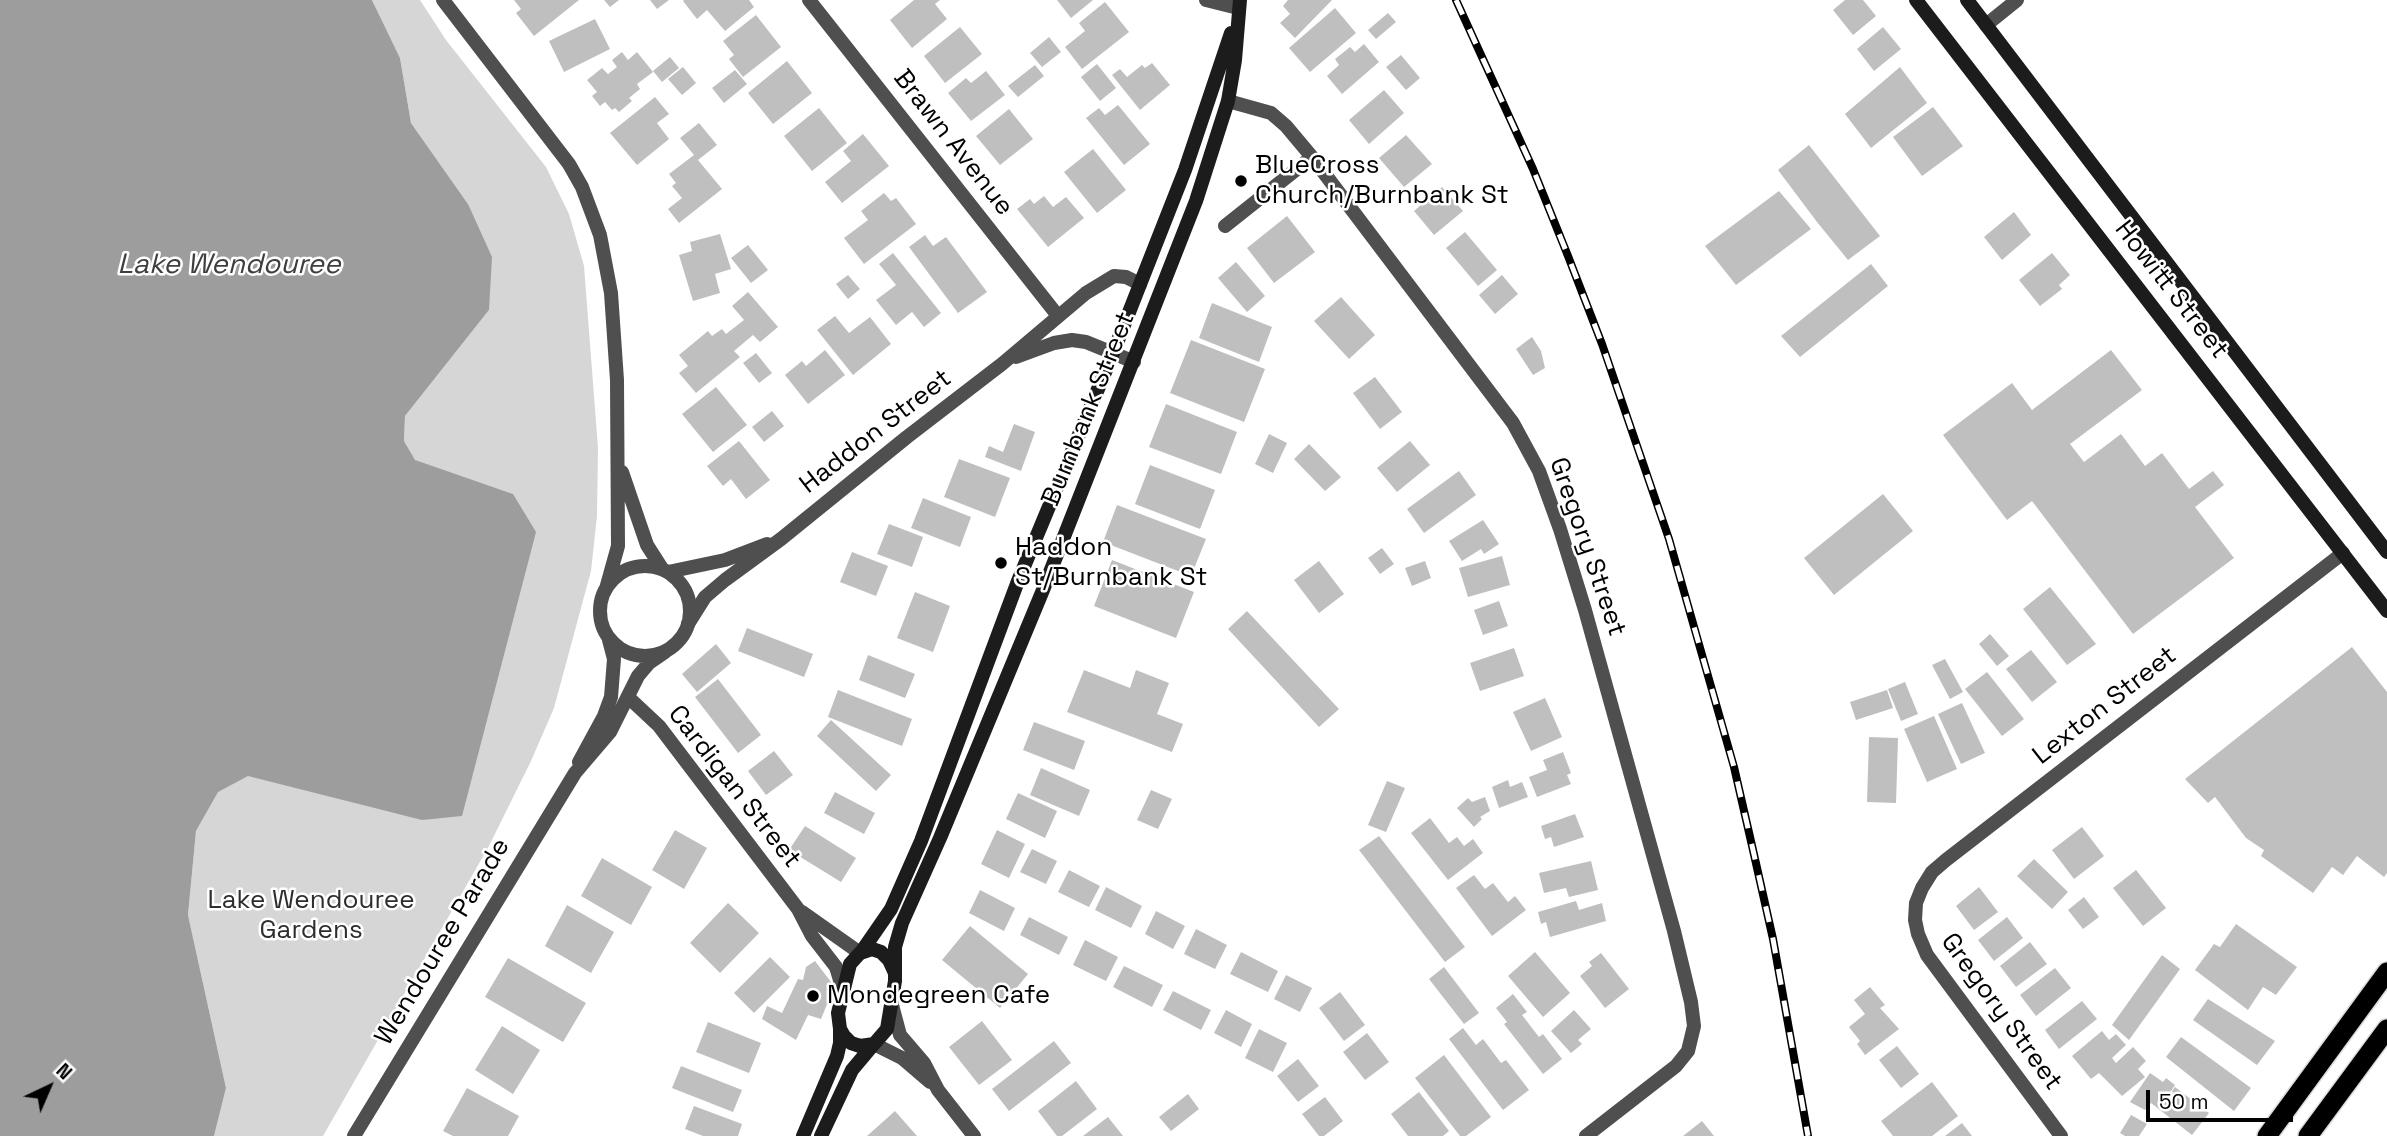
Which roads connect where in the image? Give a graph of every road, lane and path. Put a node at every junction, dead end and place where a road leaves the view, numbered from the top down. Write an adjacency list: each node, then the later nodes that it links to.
1 (443, 0): 18 (street)
2 (809, 0): 14 (street, Brawn Avenue)
3 (1206, 0): 7 (street)
4 (1916, 0): 21 (main road, Howitt Street)
5 (1967, 0): 8 (main road, Howitt Street)
6 (2017, 0): 8 (street)
7 (1239, 4): 9 (main road, Burnbank Street); 12 (main road, Burnbank Street)
8 (1986, 25): 20 (main road, Howitt Street)
9 (1228, 101): 10 (street, Gregory Street); 13 (main road, Burnbank Street)
10 (1312, 157): 11 (street); 45 (street, Gregory Street)
11 (1225, 226)
12 (1140, 284): 13 (street); 14 (street, Haddon Street); 15 (main road, Burnbank Street)
13 (1157, 304): 16 (main road, Burnbank Street)
14 (1058, 316): 17 (street, Haddon Street)
15 (1113, 353): 16 (street, Haddon Street); 17 (street, Haddon Street); 32 (main road, Burnbank Street)
16 (1134, 362): 34 (main road, Burnbank Street)
17 (1002, 364): 19 (street, Haddon Street)
18 (617, 457): 22 (street); 23 (street)
19 (781, 539): 22 (street, Haddon Street); 25 (street, Haddon Street)
20 (2387, 552)
21 (2343, 553): 24 (main road, Howitt Street); 31 (street, Lexton Street)
22 (666, 571): 23 (street); 25 (street)
23 (606, 589): 26 (street)
24 (2387, 611)
25 (688, 624): 27 (street)
26 (606, 634): 27 (street); 29 (street, Wendouree Parade)
27 (665, 652): 28 (street, Wendouree Parade)
28 (628, 697): 29 (street, Wendouree Parade); 30 (street, Cardigan Street)
29 (575, 773): 41 (street, Wendouree Parade)
30 (798, 909): 32 (street, Cardigan Street); 35 (street, Cardigan Street)
31 (1915, 911): 46 (street, Gregory Street)
32 (861, 952): 34 (main road); 35 (main road, Burnbank Street)
33 (2387, 972): 47 (highway)
34 (895, 974): 36 (main road, Burnbank Street)
35 (843, 989): 37 (main road, Burnbank Street)
36 (892, 1000): 39 (main road, Burnbank Street); 40 (street)
37 (840, 1029): 39 (main road); 42 (main road)
38 (2387, 1029): 48 (highway)
39 (873, 1044): 40 (street); 43 (main road)
40 (939, 1090): 44 (street)
41 (354, 1136)
42 (803, 1136)
43 (821, 1136)
44 (974, 1136)
45 (1586, 1136)
46 (2061, 1136)
47 (2267, 1136)
48 (2308, 1136)

